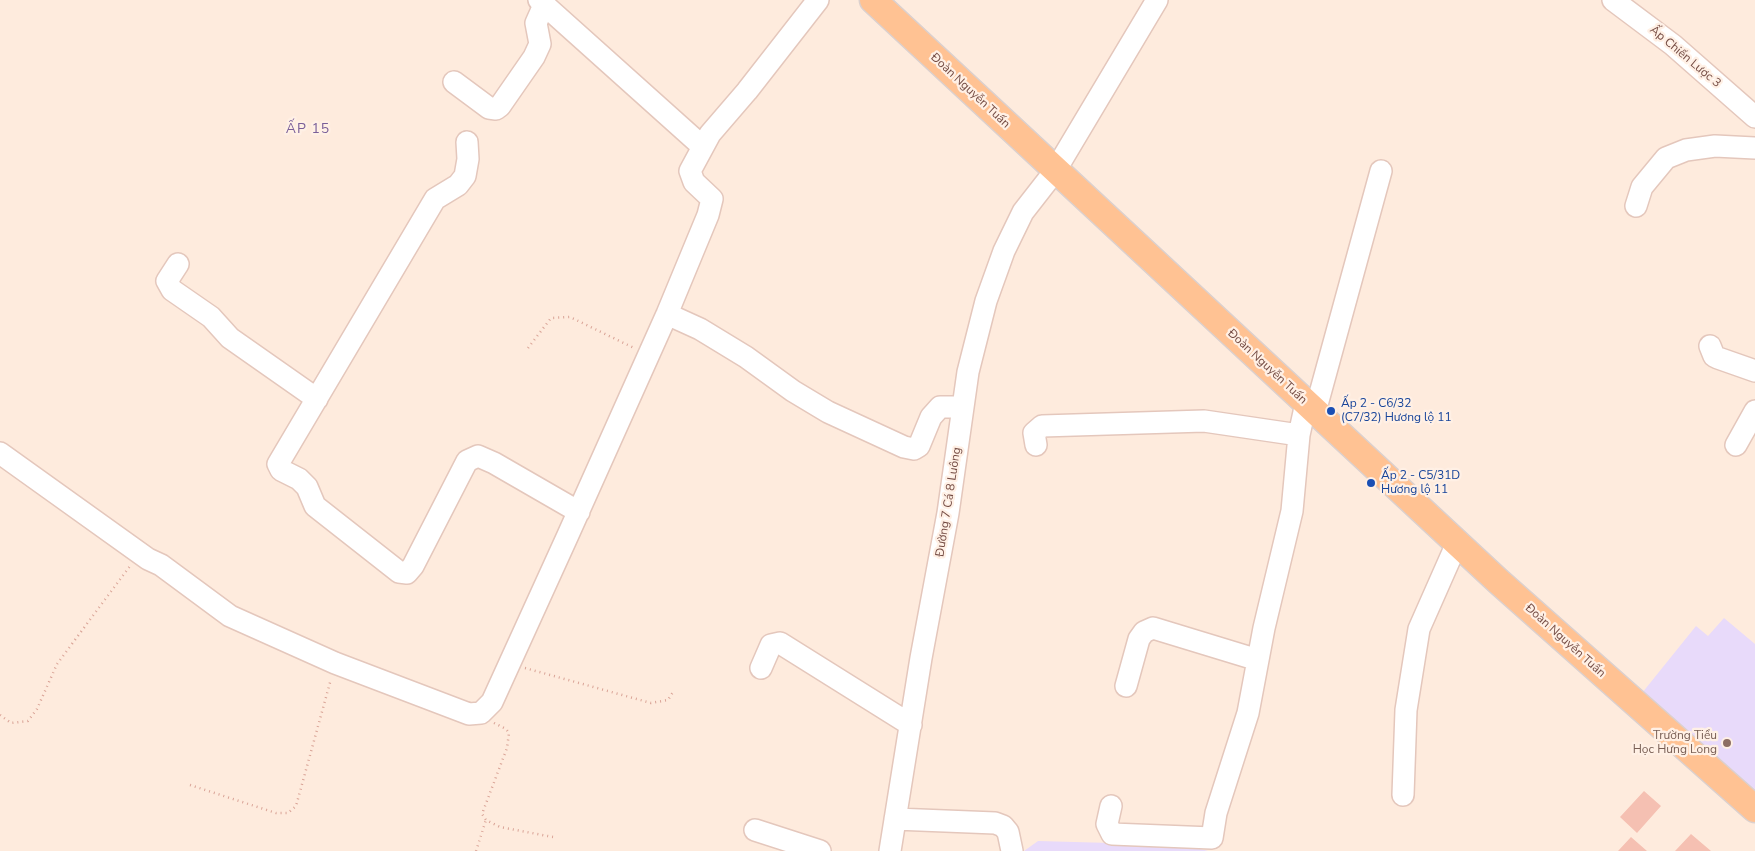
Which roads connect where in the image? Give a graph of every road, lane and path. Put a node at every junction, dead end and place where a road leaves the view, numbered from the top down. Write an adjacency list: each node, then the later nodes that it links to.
1 (818, 0): 9 (street)
2 (873, 0): 11 (main road, Đoàn Nguyễn Tuấn)
3 (1157, 0): 11 (street, Đường 7 Cá 8 Luông)
4 (1613, 0): 7 (street, Ấp Chiến Lược 3)
5 (541, 2): 6 (street); 9 (street)
6 (454, 82)
7 (1755, 117)
8 (467, 142): 20 (street)
9 (703, 147): 15 (street)
10 (1755, 148): 13 (street)
11 (1055, 171): 21 (street, Đường 7 Cá 8 Luông); 22 (main road, Đoàn Nguyễn Tuấn)
12 (1381, 171): 22 (street)
13 (1636, 206)
14 (178, 264): 20 (street)
15 (666, 314): 18 (street); 21 (street)
16 (1710, 346): 19 (street)
17 (528, 348): 18 (path)
18 (648, 355): 28 (street)
19 (1755, 371)
20 (317, 399): 28 (street)
21 (963, 407): 39 (street, Đường 7 Cá 8 Luông)
22 (1310, 407): 24 (street); 29 (main road, Đoàn Nguyễn Tuấn)
23 (1755, 411): 26 (street)
24 (1300, 435): 25 (street); 31 (street)
25 (1036, 445)
26 (1736, 445)
27 (0, 453): 30 (street)
28 (578, 512): 33 (street)
29 (1457, 543): 41 (street); 43 (main road, Đoàn Nguyễn Tuấn)
30 (140, 553): 32 (street); 38 (path)
31 (1258, 660): 35 (street); 42 (street)
32 (335, 663): 37 (street); 40 (path)
33 (509, 664): 36 (path); 37 (street)
34 (761, 668): 39 (street)
35 (1126, 686)
36 (673, 692)
37 (478, 713): 45 (path)
38 (0, 715)
39 (911, 725): 44 (street, Đường 7 Cá 8 Luông)
40 (190, 785)
41 (1403, 795)
42 (1111, 806)
43 (1755, 809)
44 (896, 819): 50 (street, Đường 7 Cá 8 Luông); 51 (street)
45 (486, 820): 47 (path); 48 (path)
46 (755, 830): 49 (street)
47 (553, 837)
48 (476, 851)
49 (820, 851)
50 (890, 851)
51 (1012, 851)

